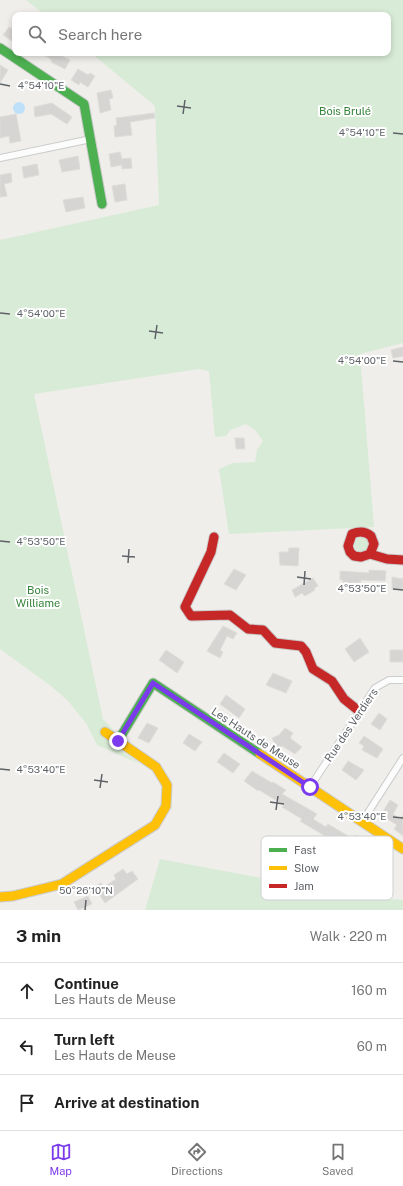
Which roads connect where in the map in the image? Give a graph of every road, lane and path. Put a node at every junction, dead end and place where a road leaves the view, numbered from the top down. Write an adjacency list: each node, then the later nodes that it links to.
1 (0, 48): 2 (street)
2 (91, 139): 3 (street); 4 (street)
3 (0, 158)
4 (102, 204)
5 (214, 537): 9 (street)
6 (370, 554): 7 (street)
7 (403, 560)
8 (403, 680): 9 (street, Rue des Verdiers)
9 (359, 711): 13 (street, Rue des Verdiers)
10 (105, 732): 11 (street)
11 (118, 741): 13 (street, Les Hauts de Meuse); 18 (street)
12 (403, 758): 14 (street)
13 (310, 787): 14 (street, Les Hauts de Meuse)
14 (362, 822): 15 (street, Les Hauts de Meuse)
15 (383, 836)
16 (393, 842): 17 (street, Les Hauts de Meuse)
17 (403, 849)
18 (0, 897)

